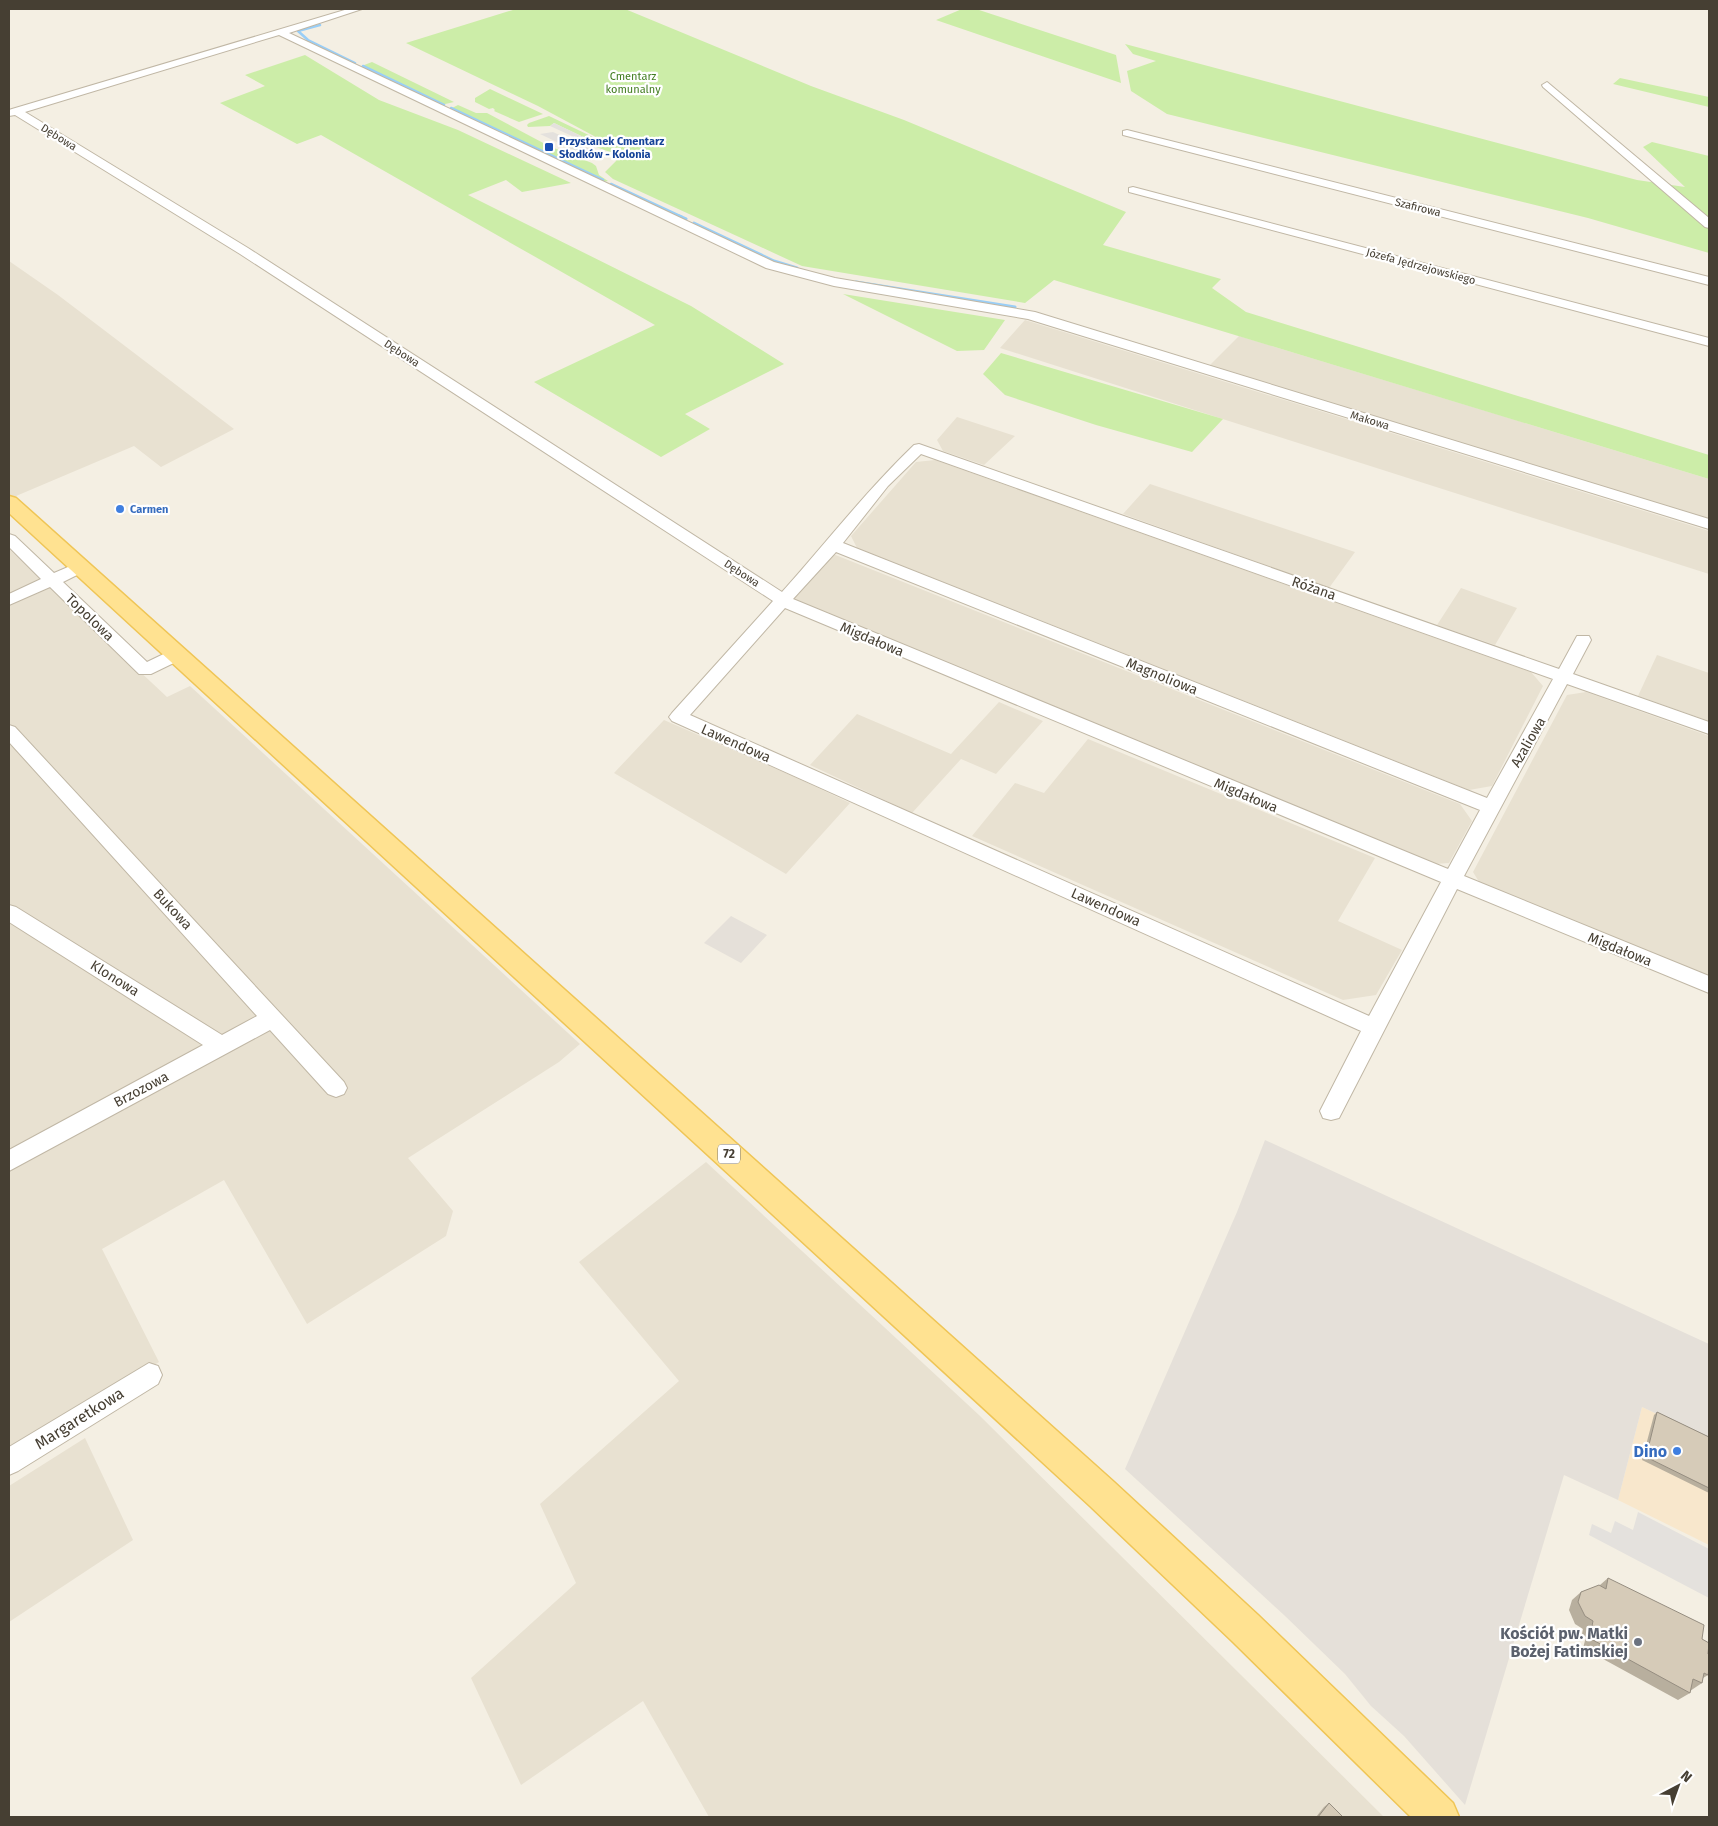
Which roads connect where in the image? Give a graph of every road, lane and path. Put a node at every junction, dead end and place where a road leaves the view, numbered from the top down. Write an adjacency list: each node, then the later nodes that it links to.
1 (357, 9): 2 (street)
2 (280, 32): 4 (street); 11 (street, Makowa)
3 (1547, 85): 7 (street)
4 (12, 112): 17 (street, Dębowa)
5 (1127, 133): 8 (street, Szafirowa)
6 (1133, 190): 9 (street, Józefa Jędrzejowskiego)
7 (1709, 224)
8 (1709, 281)
9 (1709, 342)
10 (9, 502): 14 (main road, 72)
11 (1709, 524)
12 (9, 539): 15 (street, Topolowa)
13 (833, 545): 17 (street); 20 (street, Różana); 23 (street, Magnoliowa)
14 (81, 567): 15 (street); 19 (main road, 72)
15 (52, 580): 16 (street); 19 (street, Topolowa)
16 (9, 600)
17 (784, 600): 24 (street, Migdałowa); 28 (street, Lawendowa)
18 (1584, 640): 20 (street, Azaliowa)
19 (178, 654): 35 (main road, 72)
20 (1565, 677): 21 (street, Różana); 23 (street, Azaliowa)
21 (1709, 728)
22 (9, 731): 27 (street, Bukowa)
23 (1491, 807): 24 (street, Azaliowa)
24 (1453, 881): 26 (street, Migdałowa); 28 (street)
25 (9, 912): 29 (street, Klonowa)
26 (1709, 985)
27 (273, 1018): 29 (street, Brzozowa); 30 (street, Bukowa)
28 (1374, 1027): 31 (street)
29 (222, 1046): 32 (street, Brzozowa)
30 (336, 1088)
31 (1331, 1111)
32 (9, 1161)
33 (149, 1375): 34 (street, Margaretkowa)
34 (9, 1462)
35 (1440, 1817)

